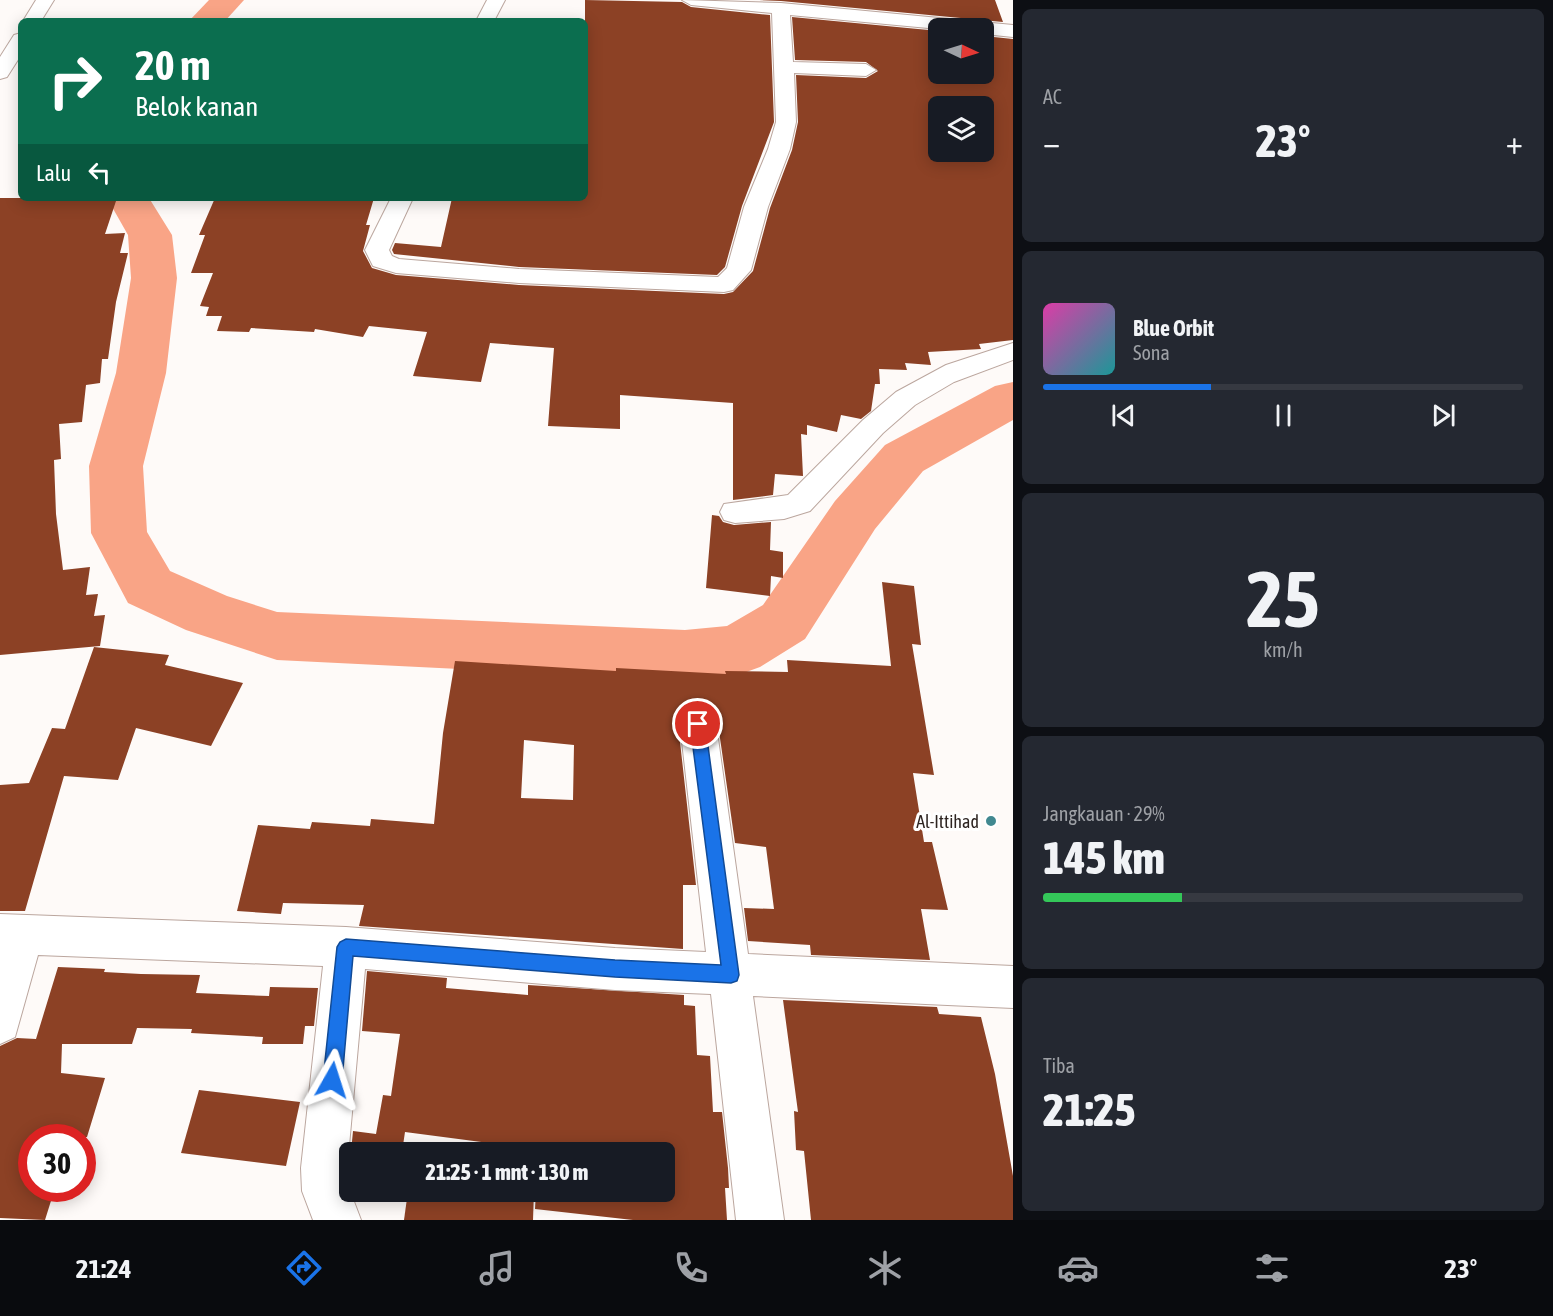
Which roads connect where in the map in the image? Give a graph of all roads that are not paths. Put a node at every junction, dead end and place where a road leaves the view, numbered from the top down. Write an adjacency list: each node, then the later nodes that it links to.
1 (45, 0): 6 (street)
2 (496, 0): 7 (street)
3 (702, 0): 5 (street)
4 (835, 7): 5 (street); 8 (street)
5 (781, 8): 10 (street)
6 (34, 18)
7 (487, 18)
8 (1013, 31)
9 (18, 44): 12 (street)
10 (782, 67): 11 (street); 13 (street)
11 (866, 70)
12 (0, 73)
13 (401, 201)
14 (1013, 351): 15 (street)
15 (735, 512)
16 (698, 724): 19 (street)
17 (11, 935): 18 (street); 21 (street)
18 (346, 947): 19 (street); 22 (street)
19 (731, 975): 20 (street); 23 (street)
20 (1013, 987)
21 (0, 1022)
22 (337, 1220)
23 (760, 1220)

